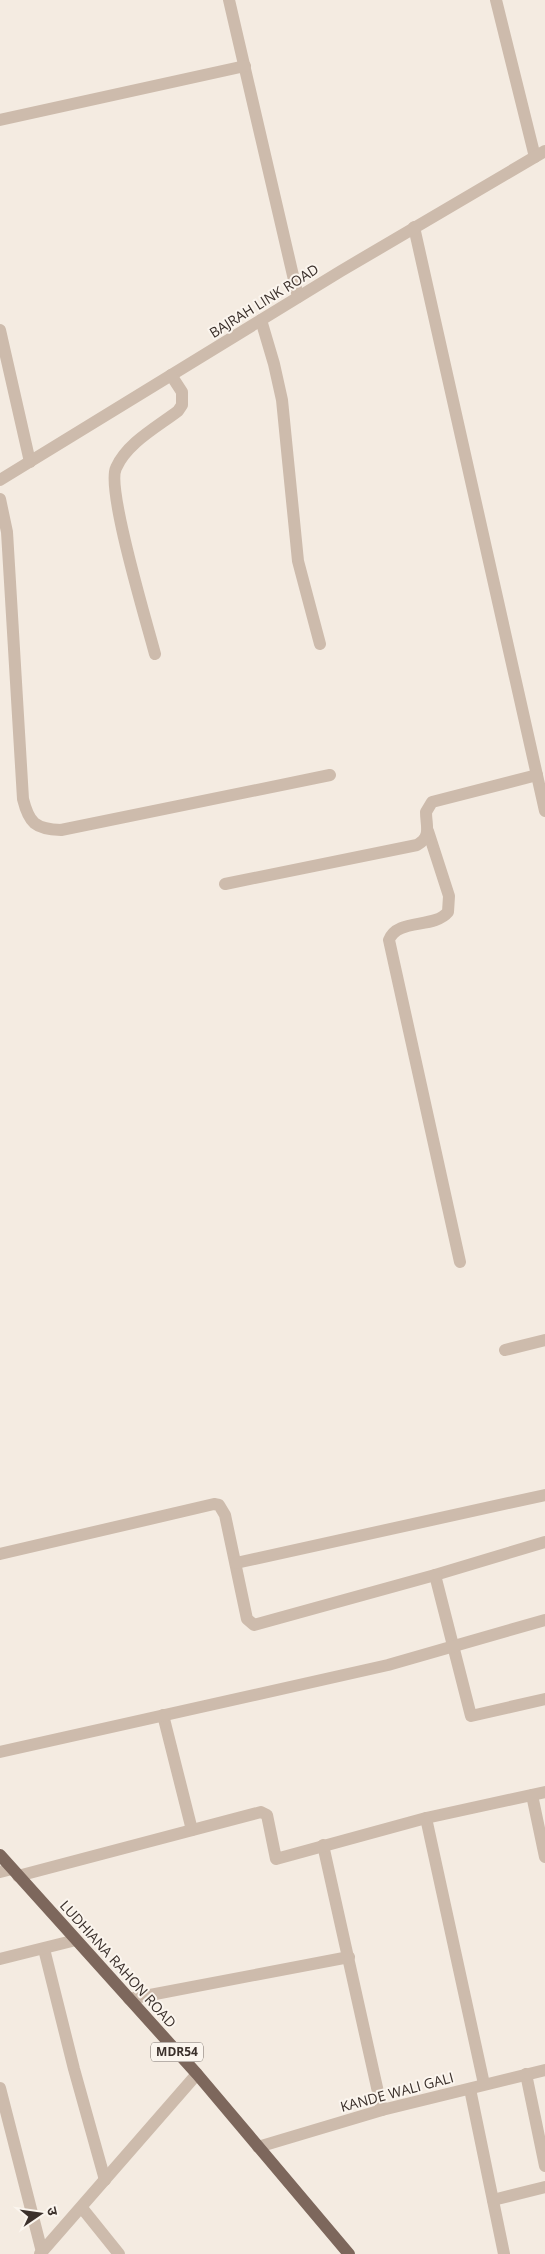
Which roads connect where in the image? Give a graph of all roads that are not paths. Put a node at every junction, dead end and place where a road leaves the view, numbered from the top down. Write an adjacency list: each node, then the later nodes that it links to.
1 (229, 0): 3 (street)
2 (496, 0): 5 (street)
3 (245, 66): 4 (street); 7 (street)
4 (0, 120)
5 (540, 154): 6 (street, BAJRAH LINK ROAD)
6 (414, 227): 7 (street, BAJRAH LINK ROAD); 17 (street)
7 (298, 297): 8 (street, BAJRAH LINK ROAD)
8 (261, 320): 10 (street, BAJRAH LINK ROAD); 14 (street)
9 (0, 330): 11 (street)
10 (171, 376): 11 (street, BAJRAH LINK ROAD); 15 (street)
11 (30, 462): 12 (street, BAJRAH LINK ROAD)
12 (0, 480)
13 (0, 499): 16 (street)
14 (320, 644)
15 (155, 654)
16 (330, 775)
17 (537, 775): 18 (street); 20 (street)
18 (543, 796): 19 (street)
19 (545, 811)
20 (428, 831): 21 (street); 22 (street)
21 (225, 884)
22 (460, 1262)
23 (545, 1340): 24 (street)
24 (505, 1350)
25 (545, 1495): 28 (street)
26 (545, 1542): 29 (street)
27 (0, 1554): 28 (street)
28 (236, 1564): 29 (street)
29 (435, 1575): 31 (street)
30 (545, 1620): 31 (street)
31 (452, 1647): 32 (street); 33 (street)
32 (545, 1699)
33 (163, 1715): 34 (street); 37 (street)
34 (0, 1752)
35 (539, 1794): 36 (street); 40 (street)
36 (426, 1818): 38 (street); 50 (street)
37 (192, 1830): 38 (street); 41 (street)
38 (323, 1845): 44 (street)
39 (0, 1855): 41 (main road, LUDHIANA RAHON ROAD / MDR54)
40 (545, 1857)
41 (10, 1872): 42 (main road, LUDHIANA RAHON ROAD / MDR54)
42 (76, 1940): 43 (street); 46 (main road, LUDHIANA RAHON ROAD / MDR54)
43 (44, 1949): 45 (street); 56 (street)
44 (349, 1957): 46 (street); 53 (street)
45 (0, 1959)
46 (129, 1999): 48 (main road, LUDHIANA RAHON ROAD / MDR54)
47 (545, 2070): 49 (street, KANDE WALI GALI)
48 (197, 2074): 54 (main road, LUDHIANA RAHON ROAD / MDR54); 56 (street)
49 (526, 2074): 50 (street, KANDE WALI GALI); 55 (street)
50 (484, 2084): 52 (street, KANDE WALI GALI)
51 (0, 2088): 60 (street)
52 (470, 2089): 53 (street, KANDE WALI GALI); 58 (street)
53 (382, 2110): 54 (street, KANDE WALI GALI)
54 (258, 2147): 62 (main road, LUDHIANA RAHON ROAD / MDR54)
55 (545, 2166)
56 (106, 2180): 59 (street)
57 (545, 2187): 58 (street)
58 (493, 2200): 63 (street)
59 (82, 2208): 60 (street); 61 (street)
60 (41, 2253)
61 (119, 2254)
62 (349, 2254)
63 (504, 2254)

